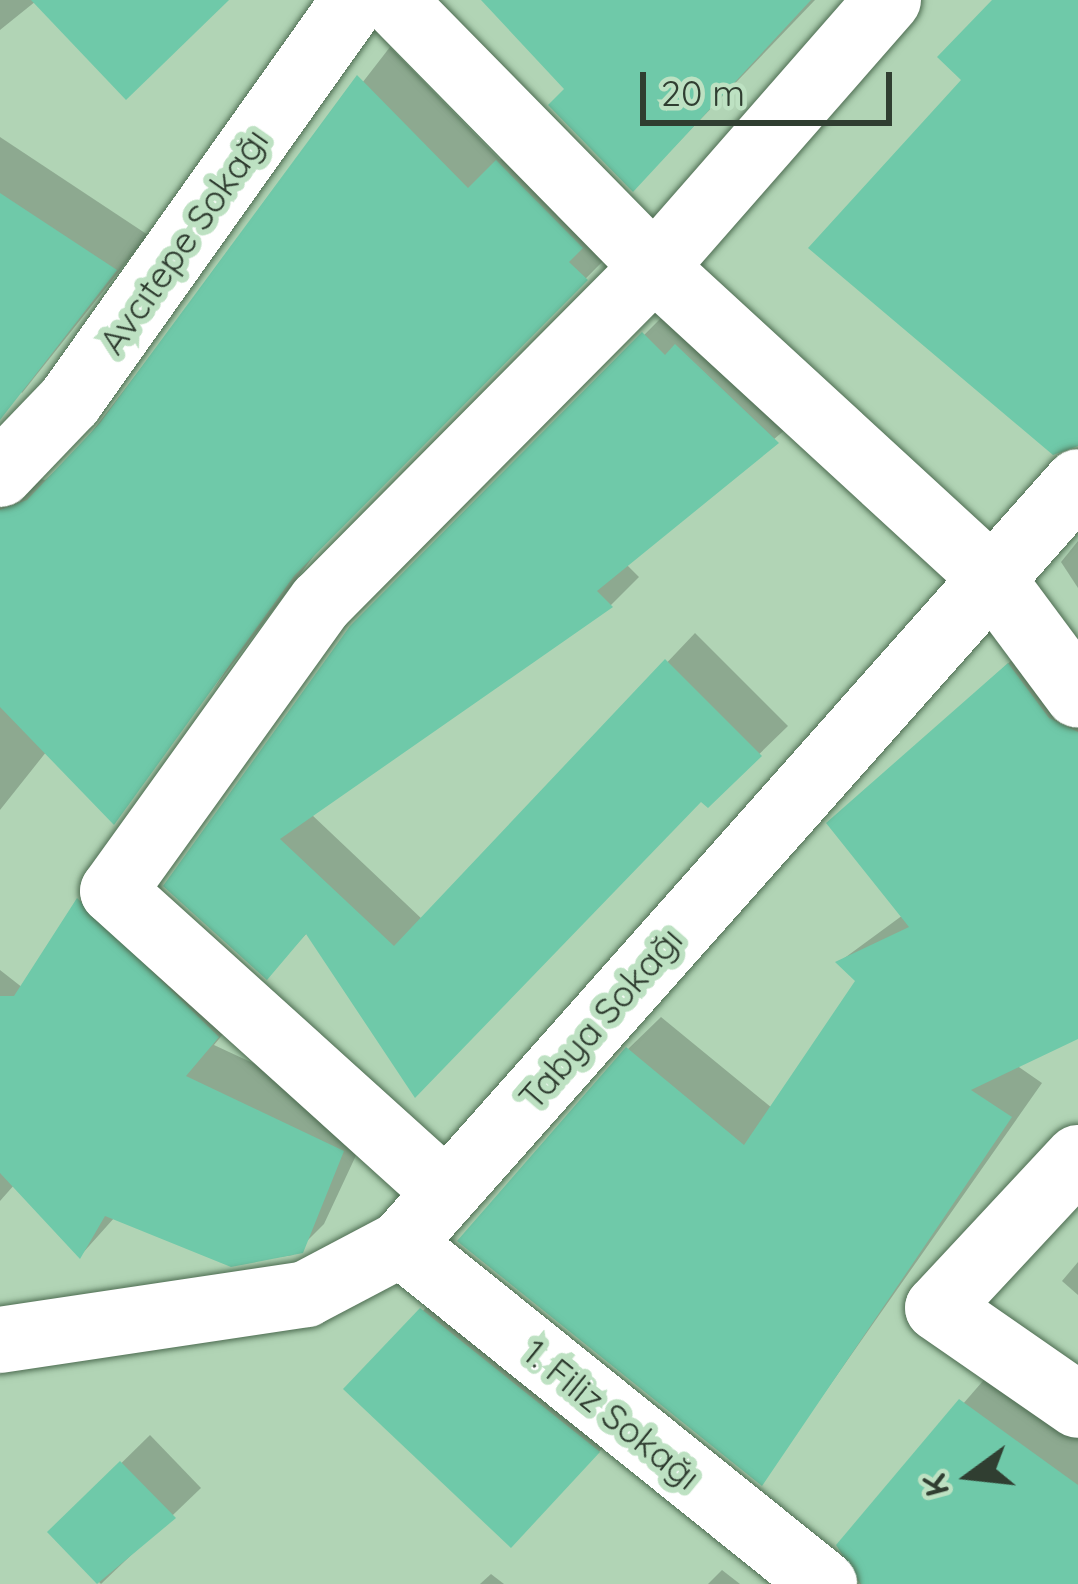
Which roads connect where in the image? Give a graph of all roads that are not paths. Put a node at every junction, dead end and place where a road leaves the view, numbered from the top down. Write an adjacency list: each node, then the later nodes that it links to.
1 (355, 0): 5 (street, Avcıtepe Sokağı)
2 (392, 0): 4 (street)
3 (888, 0): 4 (street)
4 (654, 267): 7 (street); 10 (street)
5 (0, 473)
6 (1078, 482): 7 (street, Tabya Sokağı)
7 (989, 575): 8 (street); 10 (street, Tabya Sokağı)
8 (1078, 695)
9 (1078, 1158): 13 (street)
10 (446, 1192): 11 (street, Tabya Sokağı)
11 (401, 1244): 12 (street, Tabya Sokağı); 14 (street, 1. Filiz Sokağı)
12 (0, 1340)
13 (1078, 1405)
14 (824, 1584)

